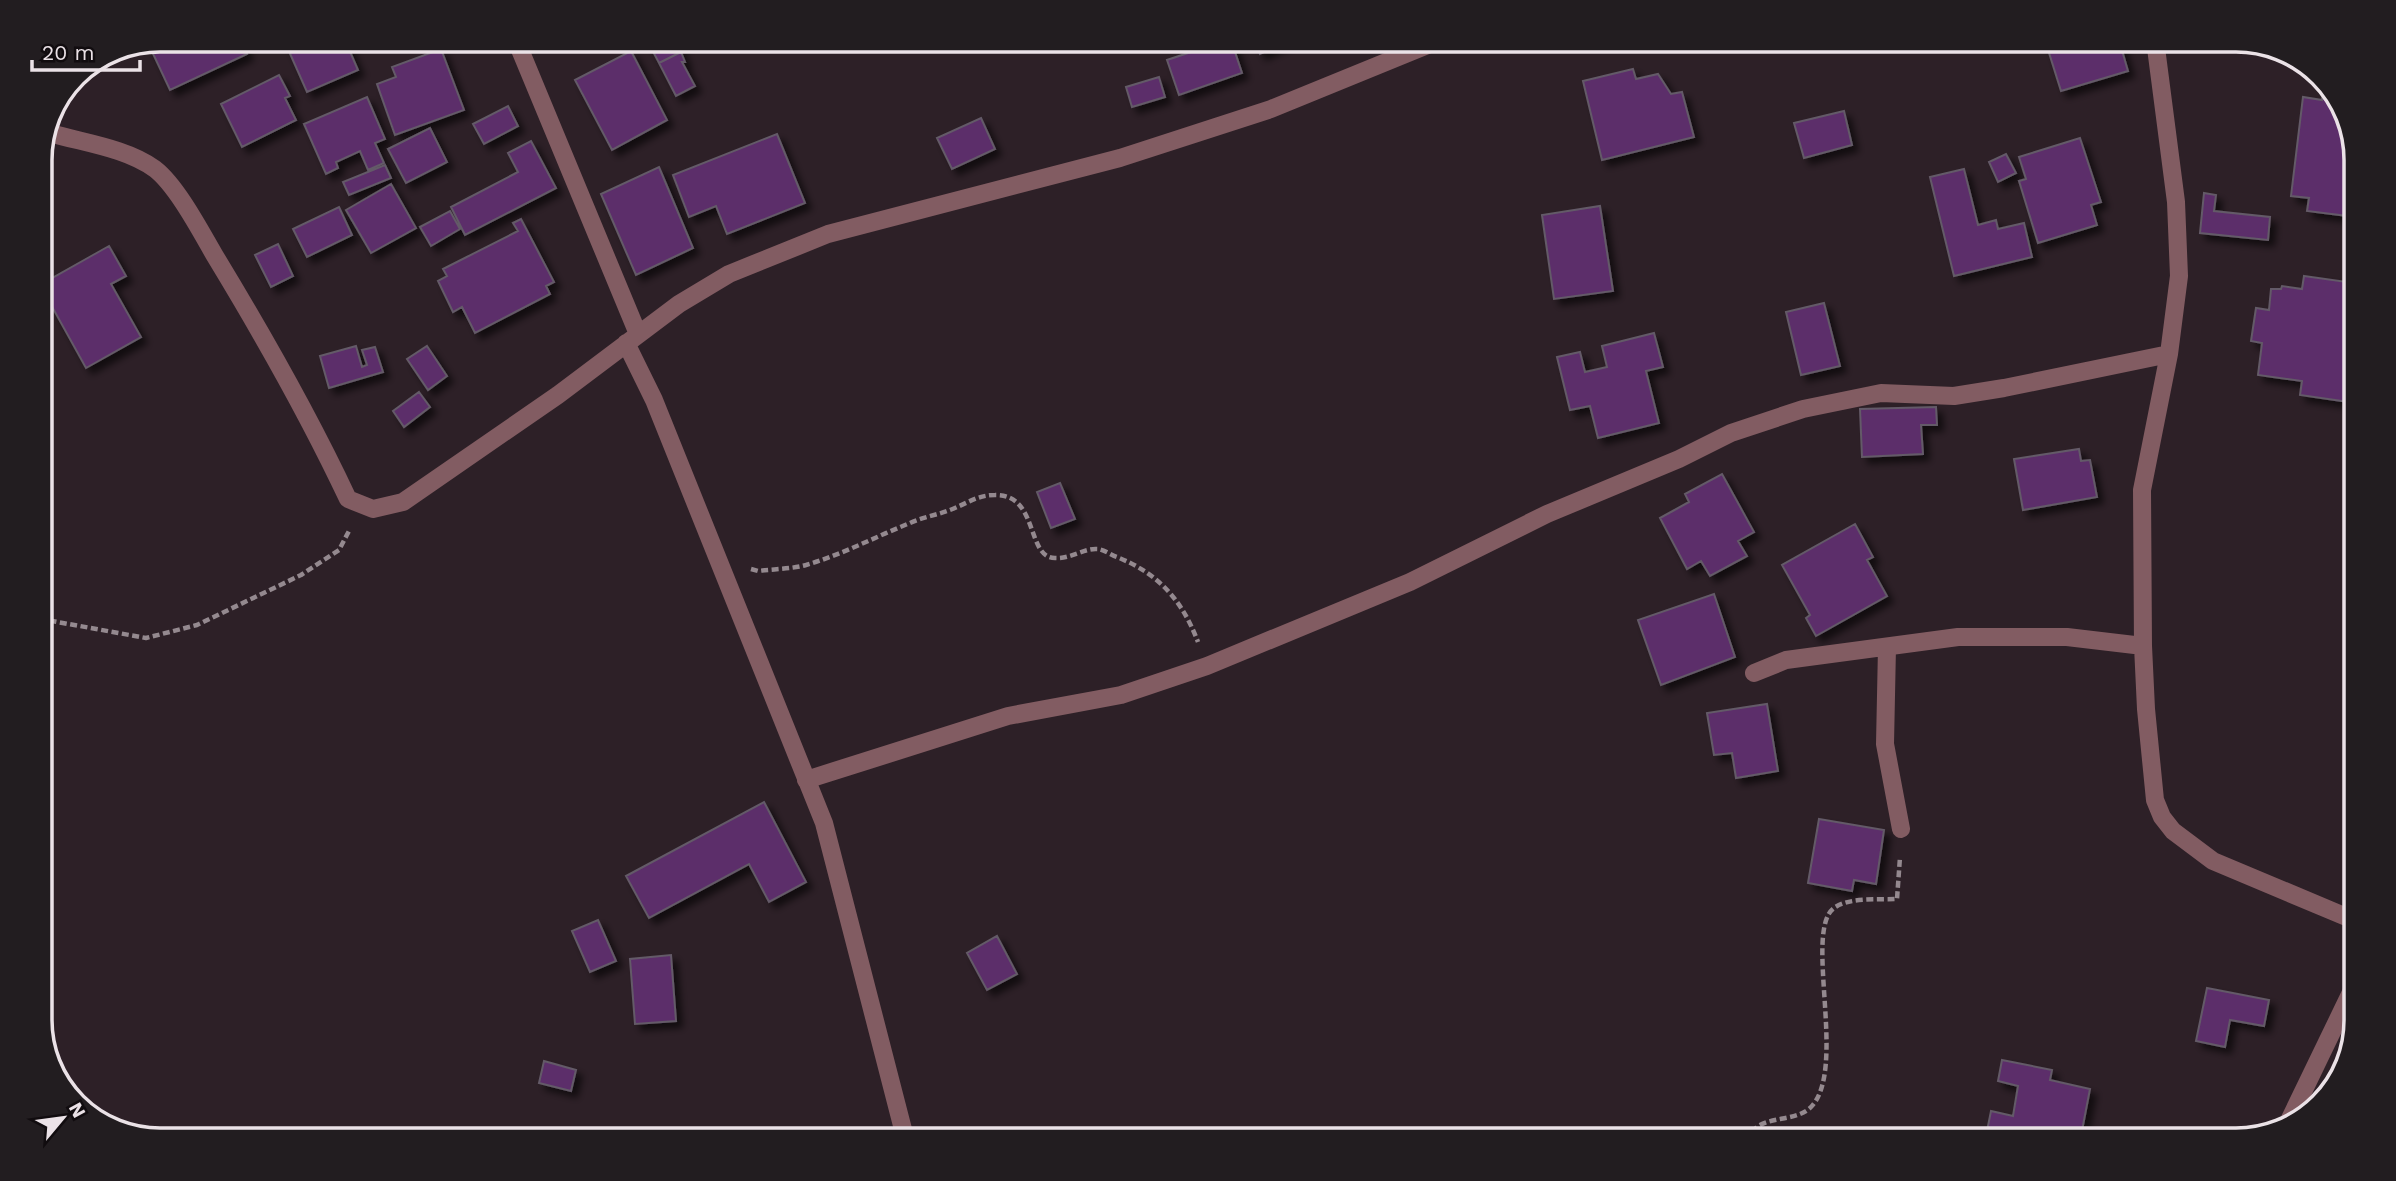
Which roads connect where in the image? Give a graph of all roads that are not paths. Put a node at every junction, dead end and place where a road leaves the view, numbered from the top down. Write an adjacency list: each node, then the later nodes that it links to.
1 (521, 52): 5 (street)
2 (1411, 52): 5 (street)
3 (2157, 52): 6 (street)
4 (56, 135): 5 (street)
5 (632, 338): 10 (street)
6 (2169, 354): 7 (street); 10 (street)
7 (2143, 646): 8 (street); 12 (street)
8 (1886, 647): 9 (street); 11 (street)
9 (1754, 673)
10 (806, 780): 15 (street)
11 (1902, 829)
12 (2344, 916)
13 (2344, 1007): 14 (street)
14 (2294, 1111)
15 (903, 1128)

